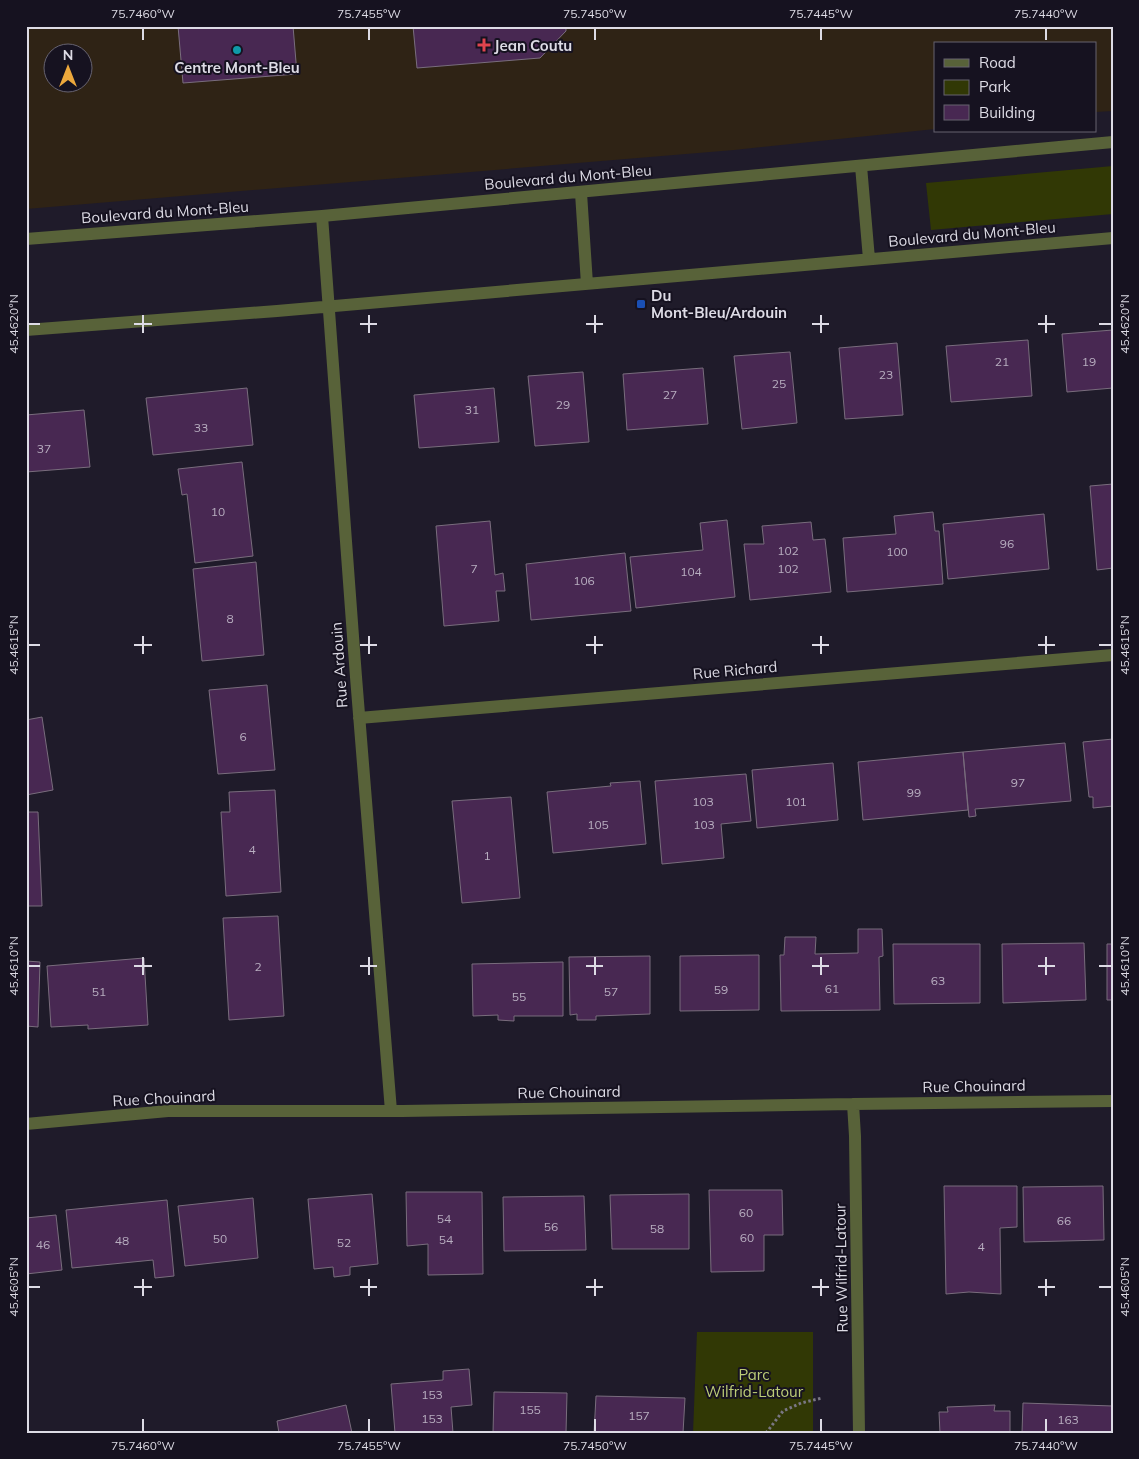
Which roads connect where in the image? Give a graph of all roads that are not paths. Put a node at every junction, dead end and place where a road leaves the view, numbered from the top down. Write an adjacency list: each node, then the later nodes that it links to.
1 (1113, 142): 2 (street, Boulevard du Mont-Bleu)
2 (861, 166): 3 (street, Boulevard du Mont-Bleu); 7 (street)
3 (581, 193): 4 (street, Boulevard du Mont-Bleu); 8 (street)
4 (322, 216): 6 (street, Boulevard du Mont-Bleu); 9 (street, Rue Ardouin)
5 (1113, 238): 7 (street, Boulevard du Mont-Bleu)
6 (26, 239)
7 (869, 259): 8 (street, Boulevard du Mont-Bleu)
8 (587, 284): 9 (street, Boulevard du Mont-Bleu)
9 (328, 306): 10 (street, Boulevard du Mont-Bleu); 12 (street, Rue Ardouin)
10 (26, 330)
11 (1113, 655): 12 (street, Rue Richard)
12 (359, 718): 15 (street, Rue Ardouin)
13 (1113, 1101): 14 (street, Rue Chouinard)
14 (853, 1104): 15 (street, Rue Chouinard); 17 (street, Rue Wilfrid-Latour)
15 (391, 1111): 16 (street, Rue Chouinard)
16 (26, 1124)
17 (859, 1433)

